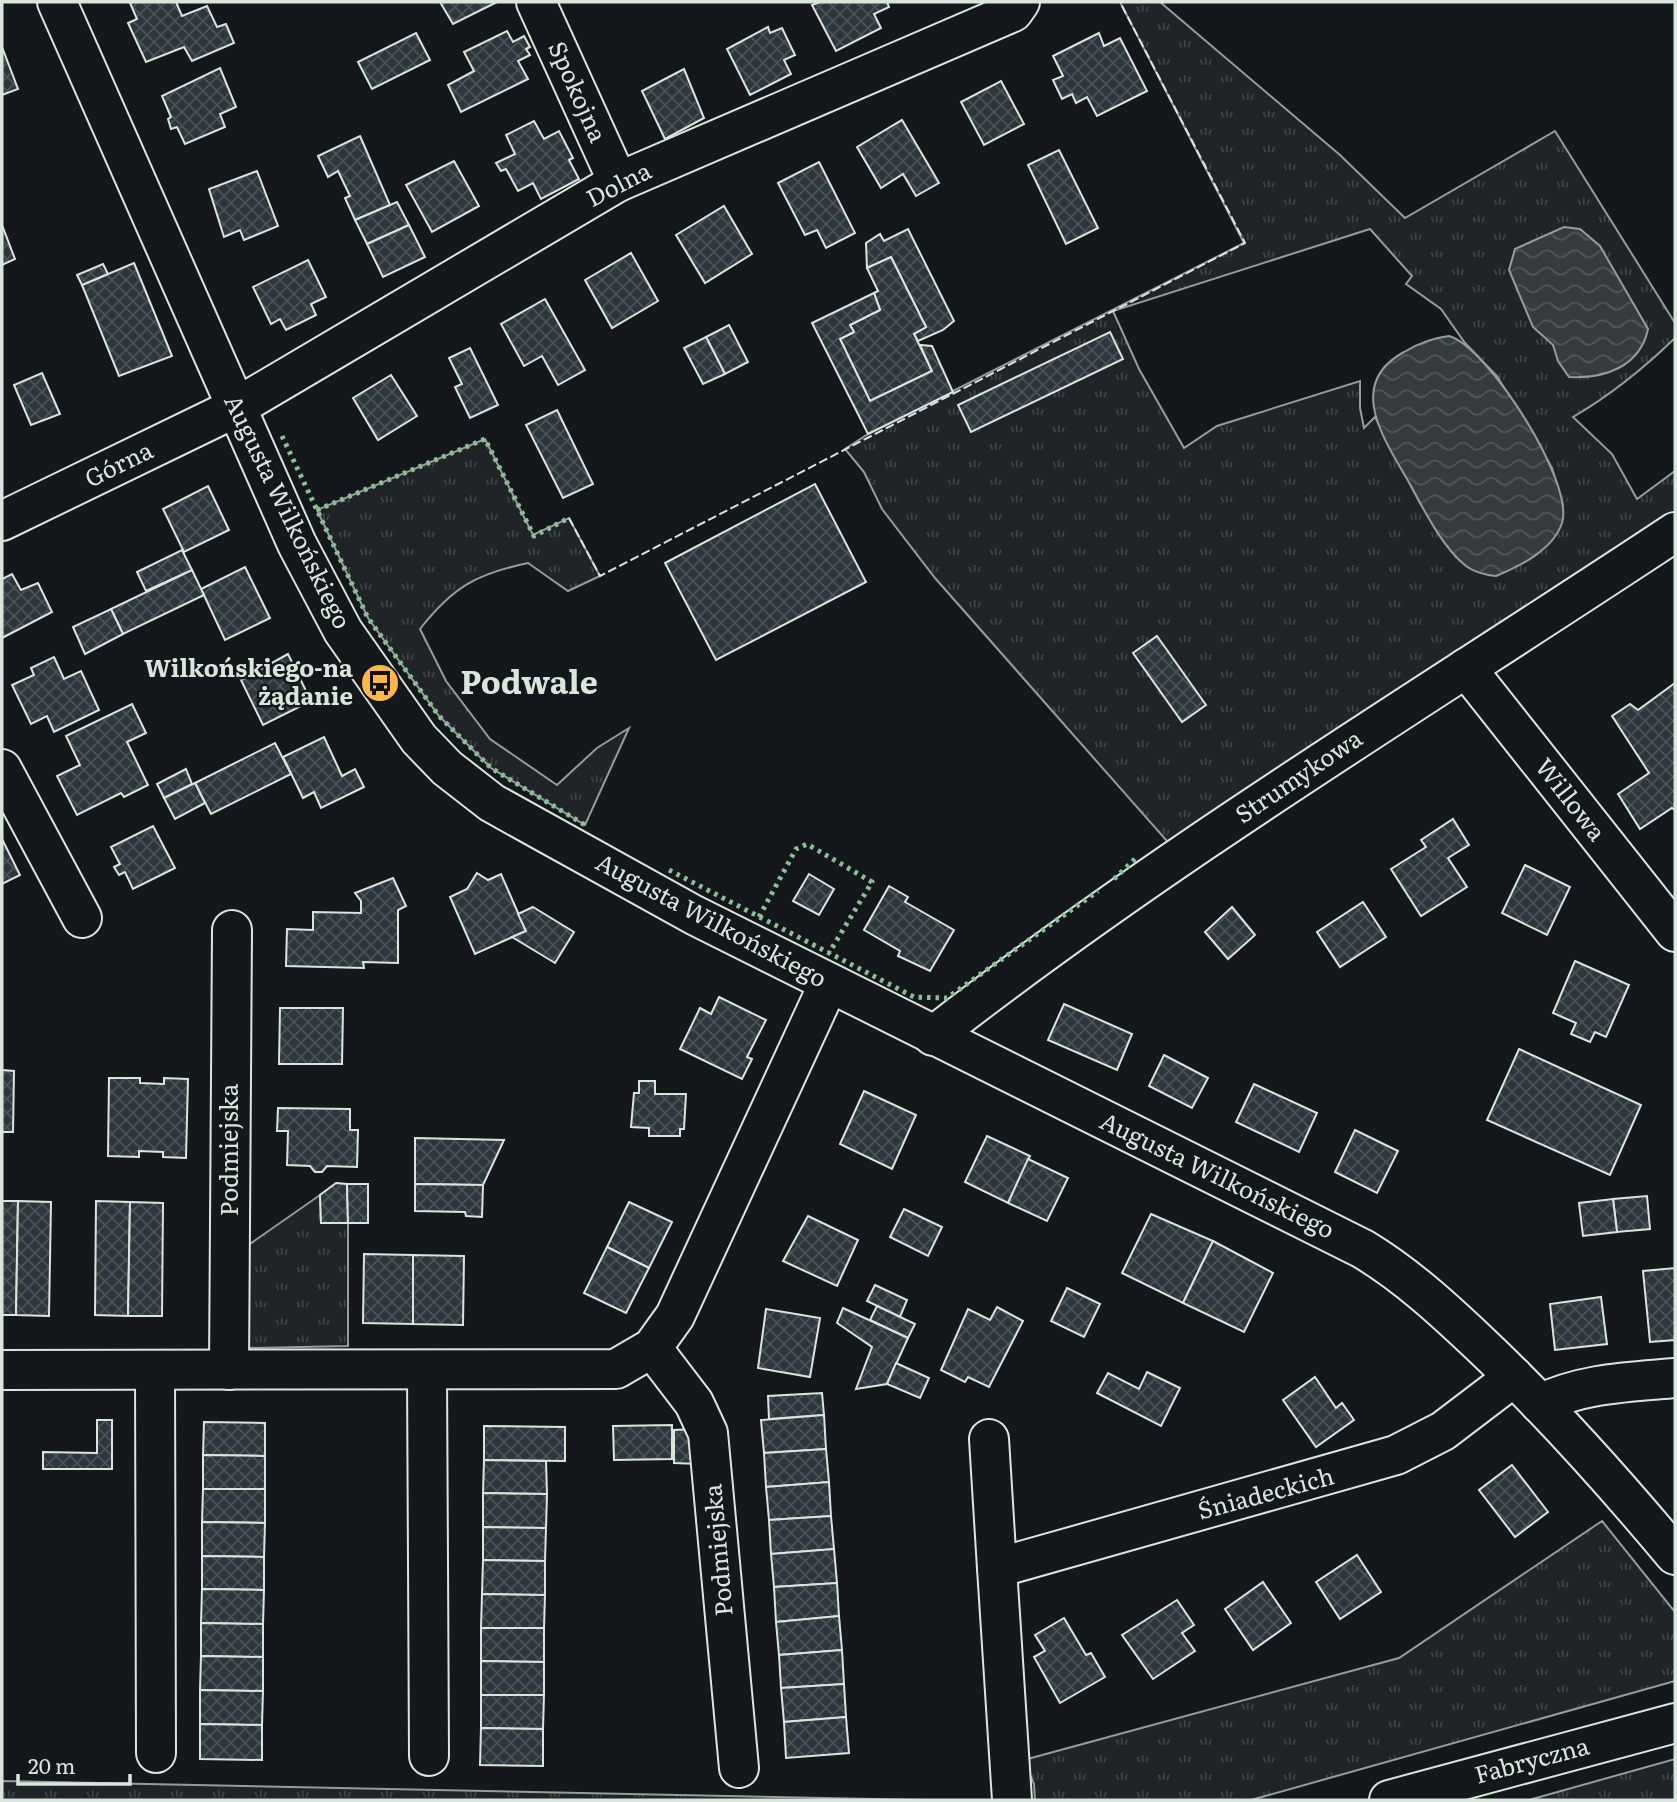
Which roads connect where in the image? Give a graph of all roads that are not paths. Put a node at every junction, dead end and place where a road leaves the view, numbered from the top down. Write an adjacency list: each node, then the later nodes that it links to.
1 (57, 2): 5 (street, Augusta Wilkońskiego)
2 (536, 2): 4 (street, Spokojna)
3 (1020, 2): 4 (street, Dolna)
4 (618, 183): 5 (street, Dolna)
5 (235, 408): 6 (street, Górna); 13 (street, Augusta Wilkońskiego)
6 (2, 522)
7 (1675, 532): 8 (street, Strumykowa)
8 (1466, 668): 12 (street, Willowa); 14 (street, Strumykowa)
9 (2, 769): 10 (street)
10 (82, 918)
11 (232, 930): 18 (street, Podmiejska)
12 (1675, 932)
13 (829, 983): 14 (street, Augusta Wilkońskiego); 15 (street)
14 (933, 1036): 20 (street, Augusta Wilkońskiego)
15 (652, 1348): 19 (street); 29 (street, Podmiejska)
16 (2, 1370): 17 (street)
17 (155, 1370): 18 (street); 27 (street)
18 (229, 1370): 19 (street)
19 (427, 1371): 28 (street)
20 (1514, 1377): 22 (street, Augusta Wilkońskiego); 25 (street, Śniadeckich)
21 (1675, 1378): 22 (street)
22 (1540, 1404): 24 (street, Augusta Wilkońskiego)
23 (989, 1440): 25 (street)
24 (1675, 1555)
25 (997, 1568): 30 (street)
26 (1675, 1723): 31 (street, Fabryczna)
27 (156, 1753)
28 (429, 1756)
29 (738, 1768)
30 (1012, 1800)
31 (1388, 1800)

